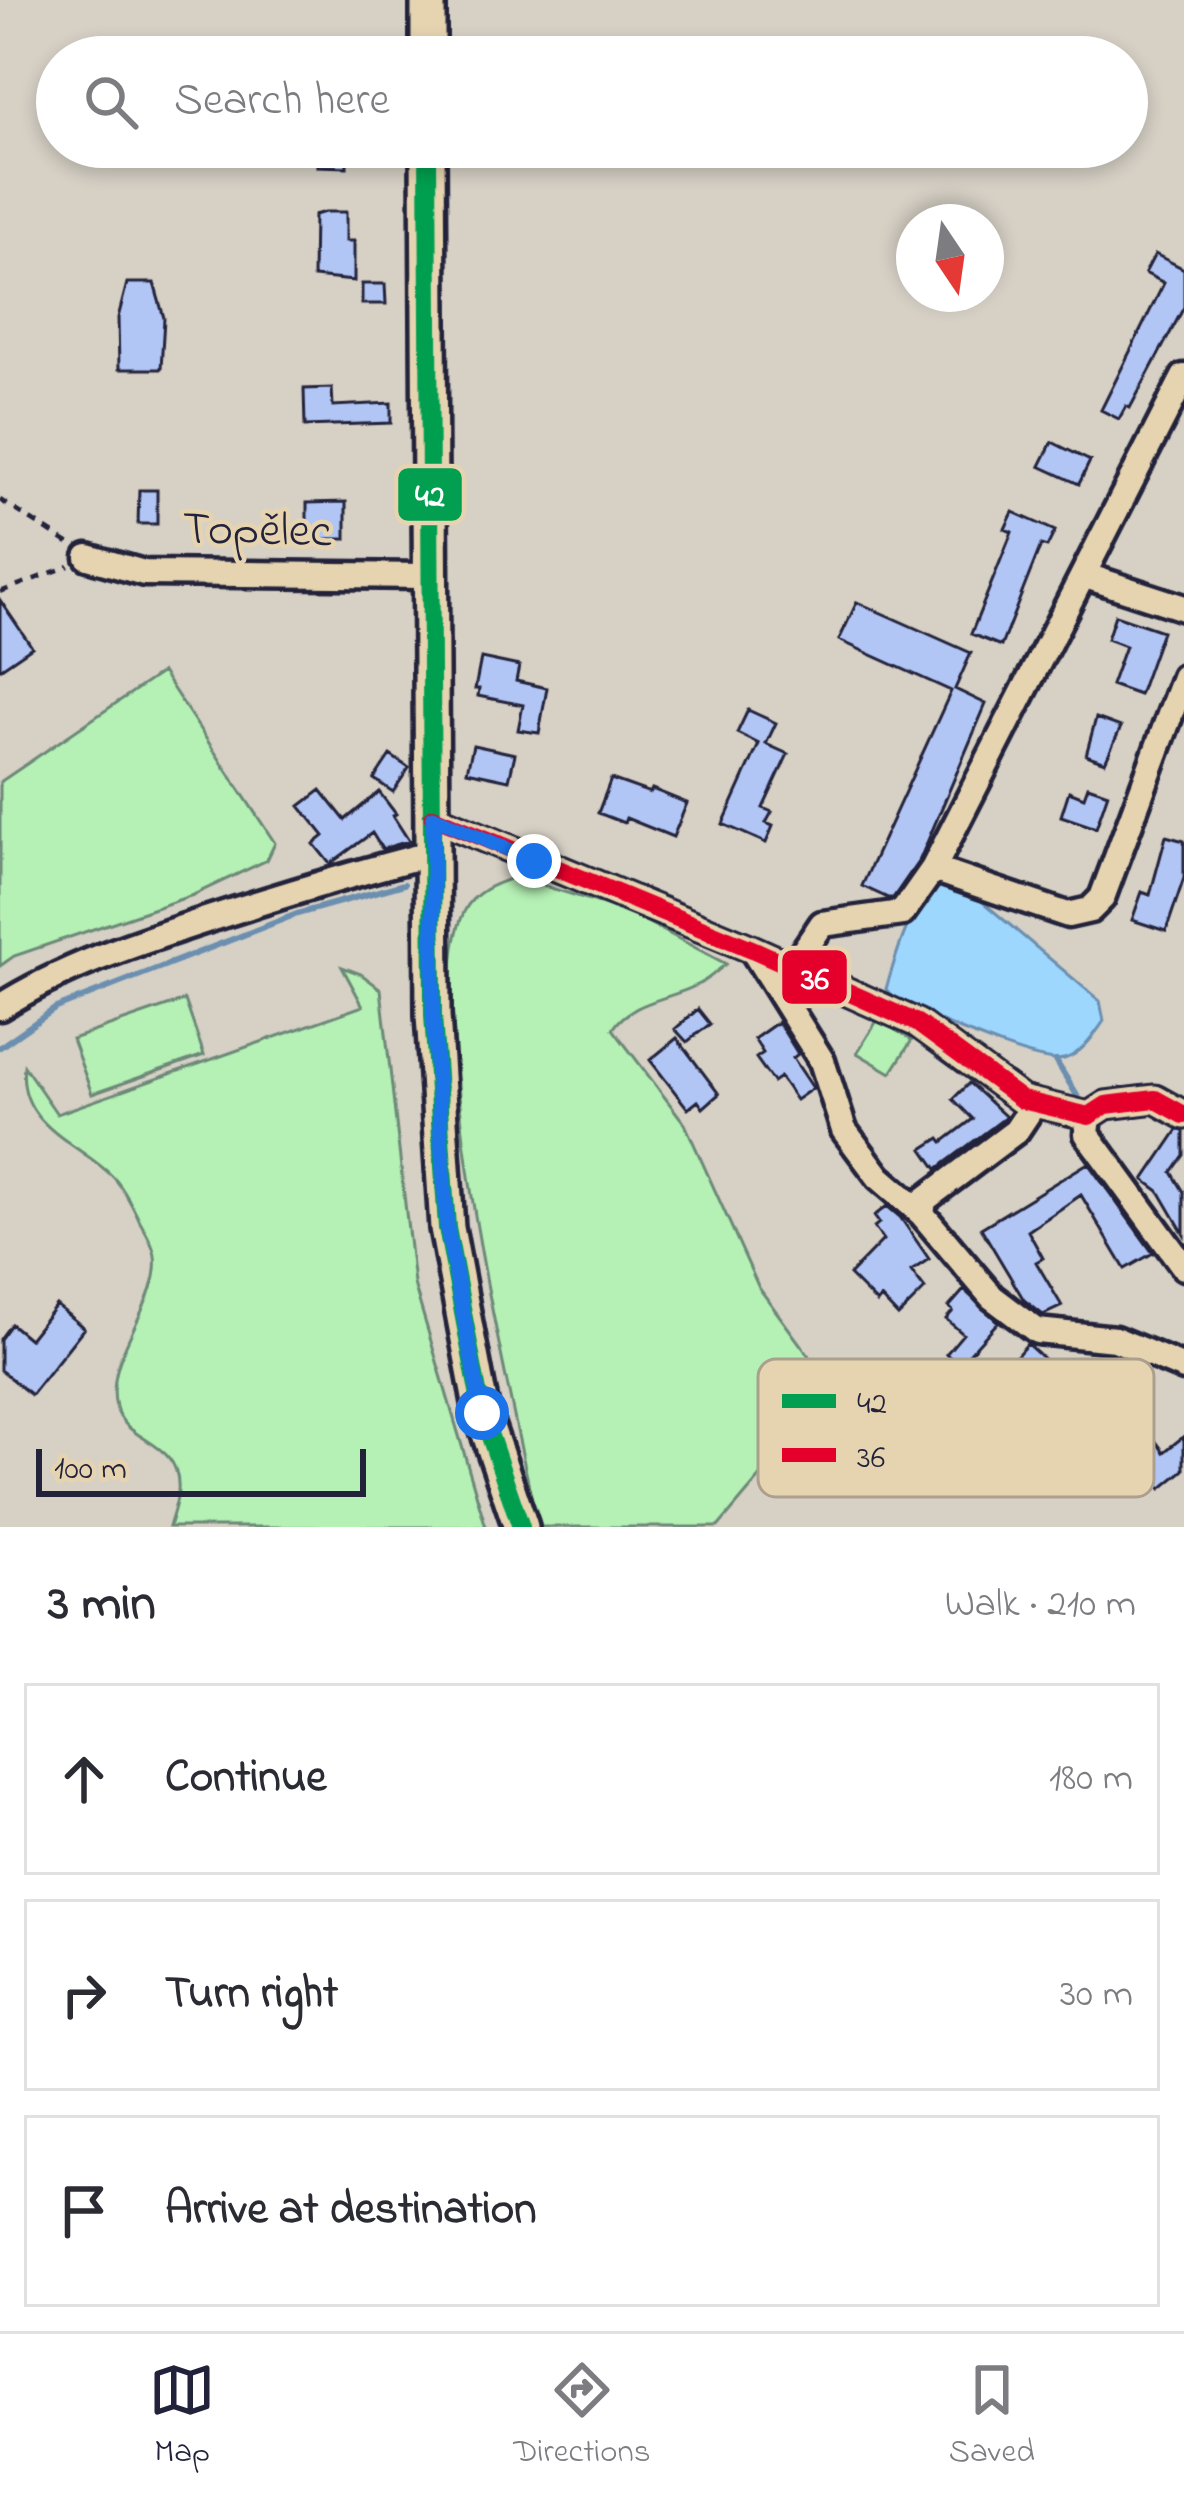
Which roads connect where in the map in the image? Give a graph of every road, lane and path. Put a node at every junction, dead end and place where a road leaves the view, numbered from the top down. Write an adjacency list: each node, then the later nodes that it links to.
1 (428, 0): 2 (street)
2 (428, 36)
3 (428, 168): 8 (street)
4 (1184, 377): 7 (street)
5 (0, 500): 6 (path)
6 (88, 557): 8 (street, Topělec); 9 (path)
7 (1083, 575): 10 (street); 14 (street)
8 (428, 576): 12 (street)
9 (0, 592)
10 (1184, 608)
11 (1184, 677): 14 (street)
12 (433, 817): 13 (street); 15 (street)
13 (433, 853): 17 (street); 24 (street)
14 (933, 869): 16 (street)
15 (752, 949): 16 (street); 21 (street)
16 (793, 967): 18 (street)
17 (0, 1007)
18 (1034, 1104): 20 (street); 21 (street)
19 (1184, 1115): 20 (street)
20 (1089, 1116): 22 (street)
21 (922, 1214): 23 (street)
22 (1184, 1268)
23 (1184, 1368)
24 (521, 1527)

